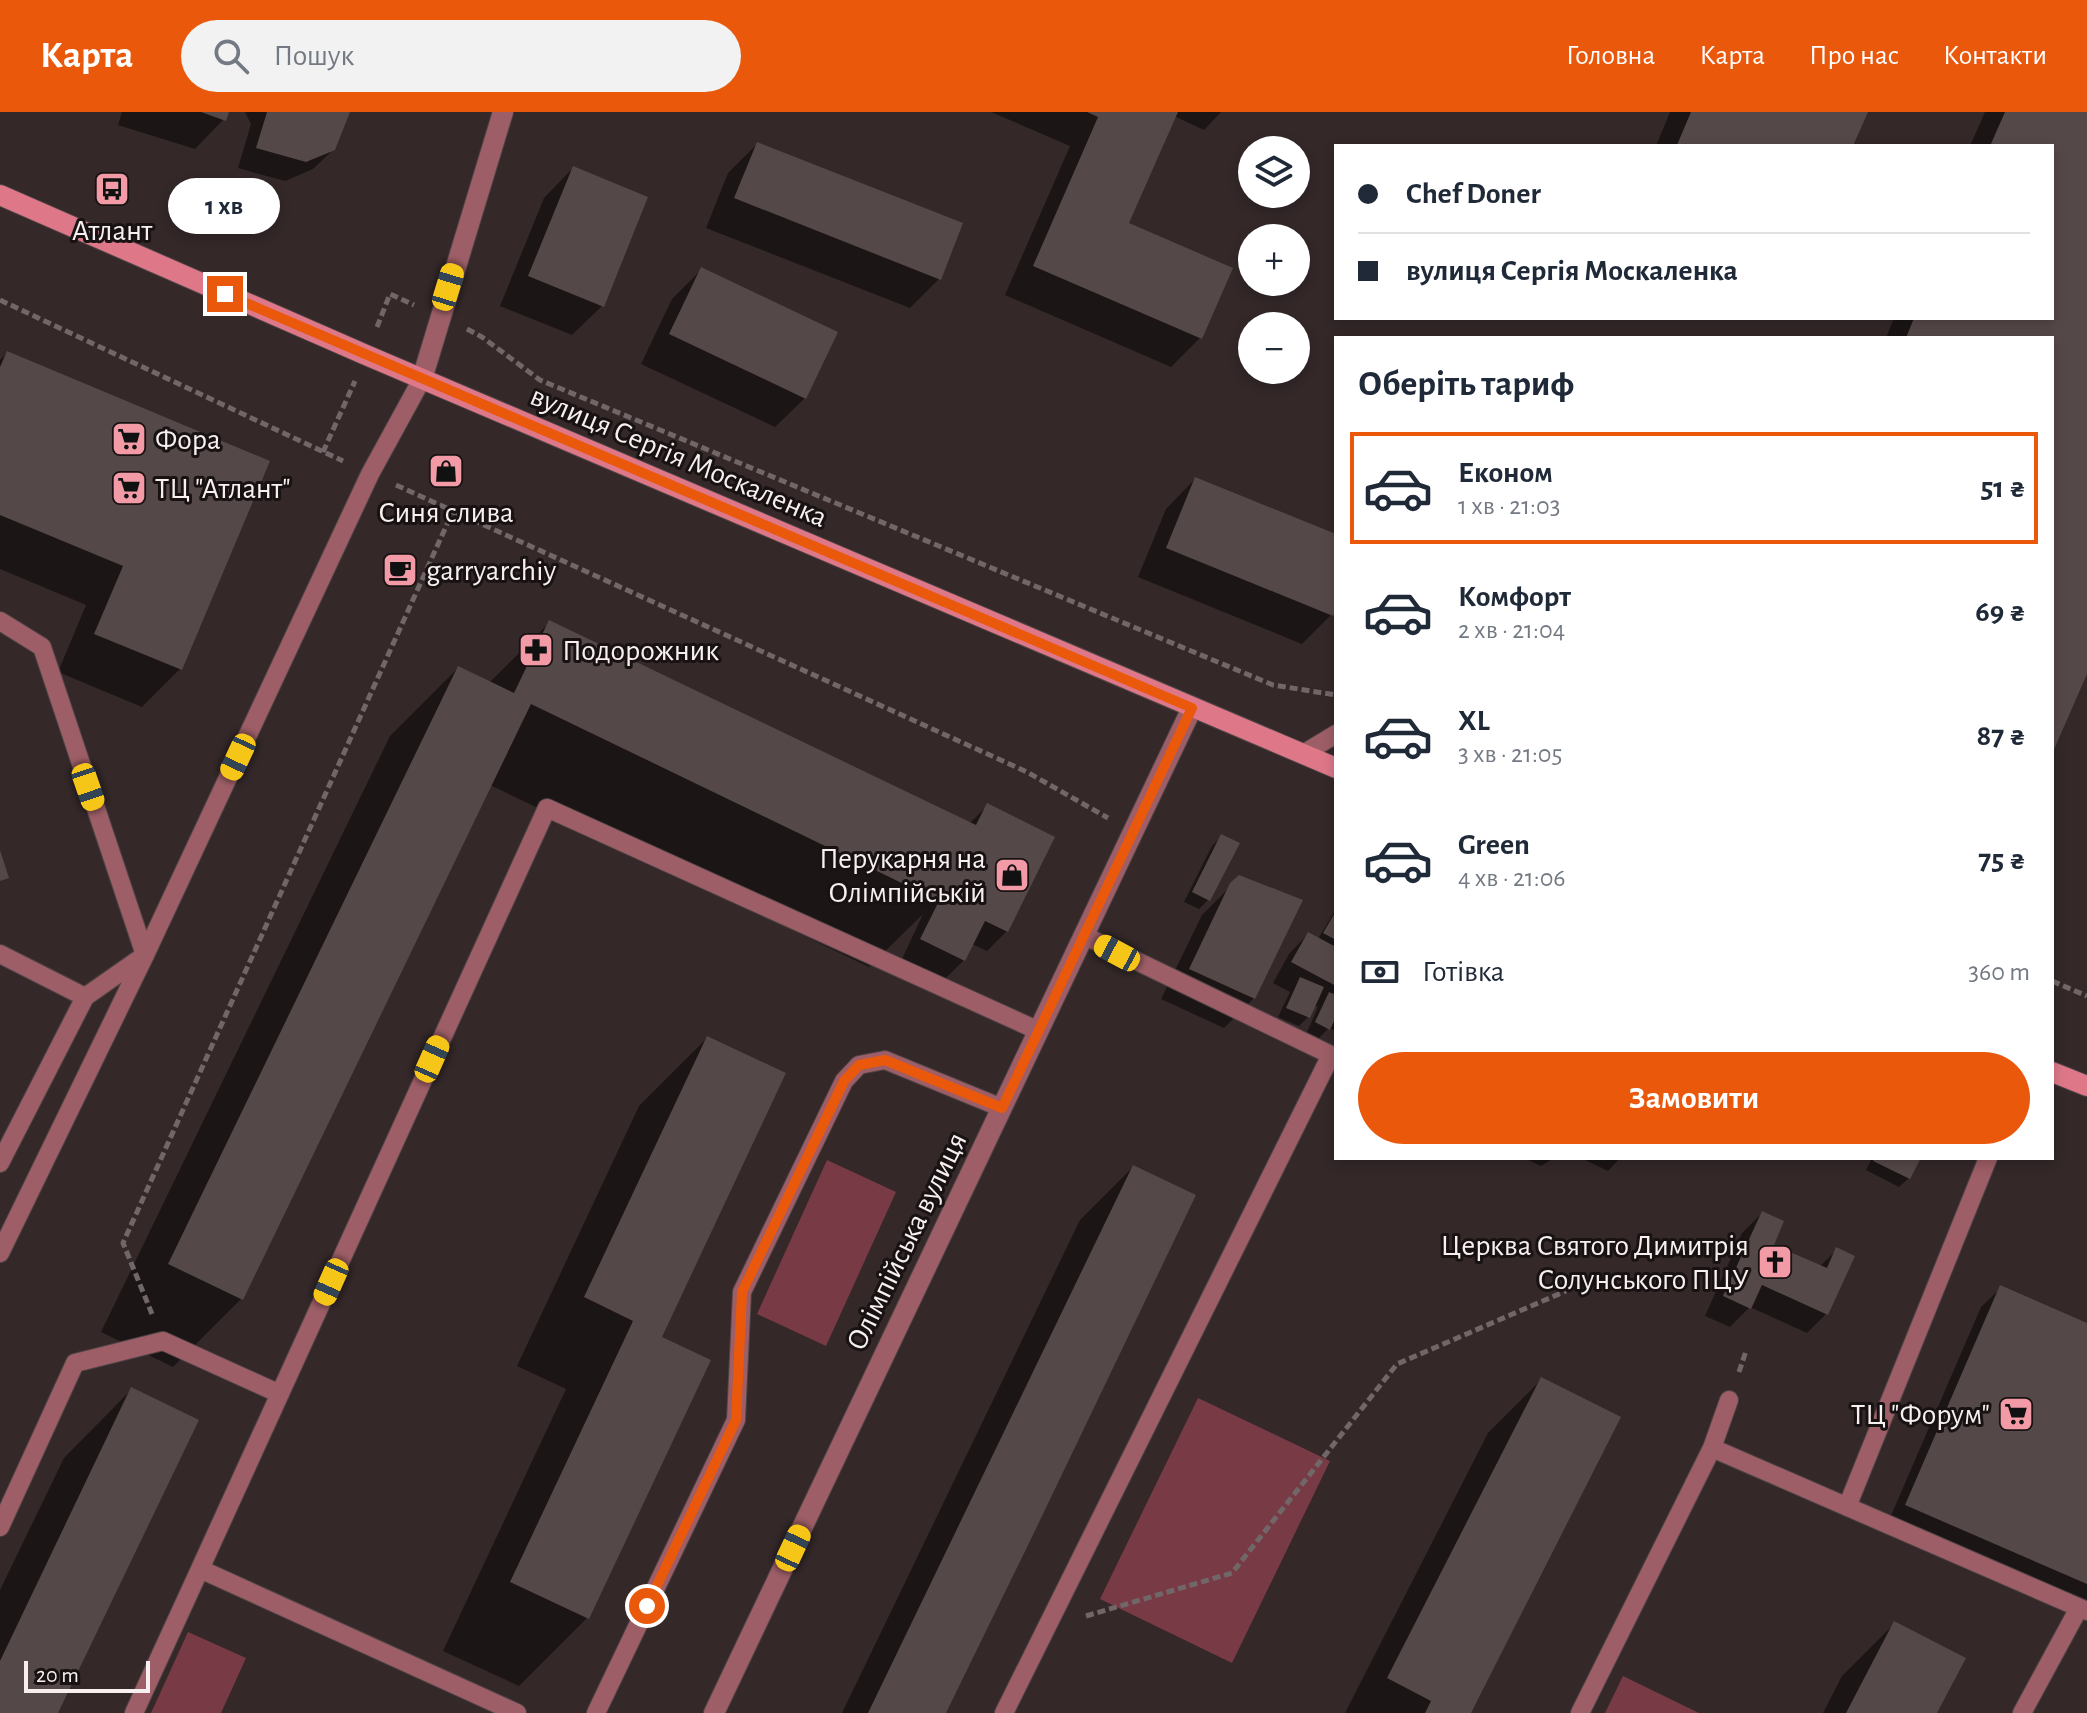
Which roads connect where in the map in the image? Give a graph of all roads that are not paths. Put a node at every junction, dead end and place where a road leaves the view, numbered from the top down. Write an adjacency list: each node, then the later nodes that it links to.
1 (503, 112): 3 (street)
2 (0, 195): 3 (main road, вулиця Сергія Москаленка)
3 (422, 379): 5 (main road, вулиця Сергія Москаленка); 11 (lane)
4 (0, 621): 11 (lane)
5 (1192, 708): 7 (main road, вулиця Сергія Москаленка); 9 (street, Олімпійська вулиця)
6 (1334, 735): 7 (lane)
7 (1303, 754): 8 (main road, вулиця Сергія Москаленка)
8 (1334, 767)
9 (1085, 936): 13 (street, Олімпійська вулиця); 31 (lane)
10 (0, 954): 12 (lane)
11 (145, 955): 12 (lane); 19 (lane)
12 (85, 997): 18 (lane)
13 (1039, 1031): 16 (street, Олімпійська вулиця); 20 (lane)
14 (2054, 1073): 15 (main road)
15 (2087, 1086)
16 (1002, 1108): 29 (lane); 30 (street, Олімпійська вулиця)
17 (1987, 1160): 23 (lane)
18 (0, 1163)
19 (0, 1253)
20 (280, 1394): 24 (lane); 25 (lane)
21 (1729, 1400): 22 (lane)
22 (1712, 1448): 23 (lane); 32 (lane)
23 (1847, 1507): 26 (lane)
24 (0, 1527)
25 (200, 1569): 27 (lane); 28 (lane)
26 (2083, 1610): 33 (lane)
27 (134, 1713)
28 (517, 1713)
29 (596, 1713)
30 (714, 1713)
31 (1004, 1713)
32 (1580, 1713)
33 (2022, 1713)

